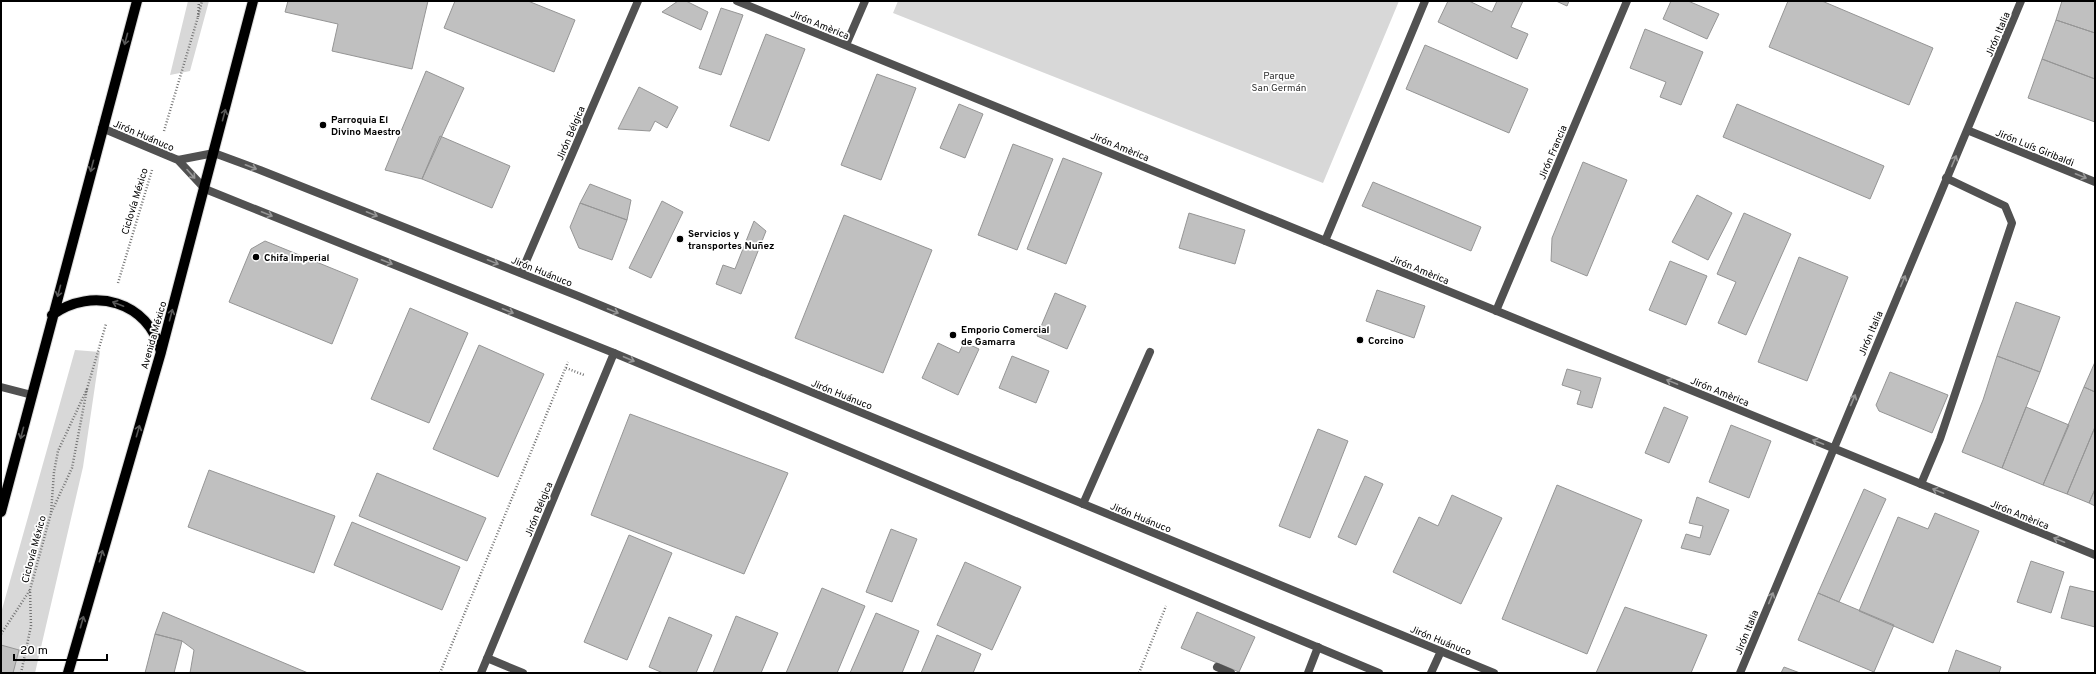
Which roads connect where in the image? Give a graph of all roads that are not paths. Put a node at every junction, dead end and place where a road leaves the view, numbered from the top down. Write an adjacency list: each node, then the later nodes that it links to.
1 (136, 1): 10 (main road, one-way to 10)
2 (253, 1): 12 (main road, Avenida México, one-way to 2)
3 (638, 1): 18 (street, Jirón Bélgica)
4 (737, 1): 9 (street, Jirón Amèrica)
5 (865, 1): 9 (street)
6 (1425, 1): 17 (street)
7 (1627, 1): 19 (street, Jirón Francia)
8 (2021, 1): 11 (street, Jirón Italia)
9 (846, 45): 17 (street, Jirón Amèrica)
10 (102, 128): 13 (street, Jirón Huánuco); 20 (main road, one-way to 20)
11 (1967, 130): 14 (street, Jirón Italia, one-way to 11); 15 (street, Jirón Luís Giribaldi, one-way to 15)
12 (214, 153): 13 (street, Jirón Huánuco); 16 (main road, Avenida México); 18 (street, Jirón Huánuco, one-way to 18)
13 (178, 160): 16 (street, Jirón Huánuco, one-way to 16)
14 (1946, 178): 26 (street, Jirón Italia, one-way to 14); 27 (street)
15 (2095, 182)
16 (204, 189): 21 (main road, Avenida México, one-way to 16); 23 (street, Jirón Huánuco, one-way to 23)
17 (1325, 241): 19 (street, Jirón Amèrica)
18 (521, 273): 28 (street, Jirón Huánuco, one-way to 28)
19 (1496, 310): 26 (street, Jirón Amèrica, one-way to 19)
20 (52, 315): 21 (main road, one-way to 20); 25 (main road)
21 (160, 352): 35 (main road, Avenida México, one-way to 21)
22 (1150, 352): 28 (street)
23 (614, 353): 31 (street, Jirón Huánuco, one-way to 31); 33 (street, Jirón Bélgica)
24 (1, 387): 25 (street)
25 (32, 395): 29 (main road, one-way to 29)
26 (1833, 448): 27 (street, Jirón Amèrica); 43 (street, Jirón Italia, one-way to 26)
27 (1921, 484): 30 (street, Jirón Amèrica, one-way to 27)
28 (1083, 504): 32 (street, Jirón Huánuco)
29 (1, 512)
30 (2095, 555)
31 (1318, 647): 39 (street); 40 (street, Jirón Huánuco)
32 (1441, 652): 41 (street); 42 (street, Jirón Huánuco)
33 (487, 658): 36 (street, Jirón Bélgica); 37 (street)
34 (1217, 667): 38 (street)
35 (68, 673)
36 (481, 673)
37 (523, 673)
38 (1231, 673)
39 (1308, 673)
40 (1379, 673)
41 (1431, 673)
42 (1494, 673)
43 (1740, 673)

